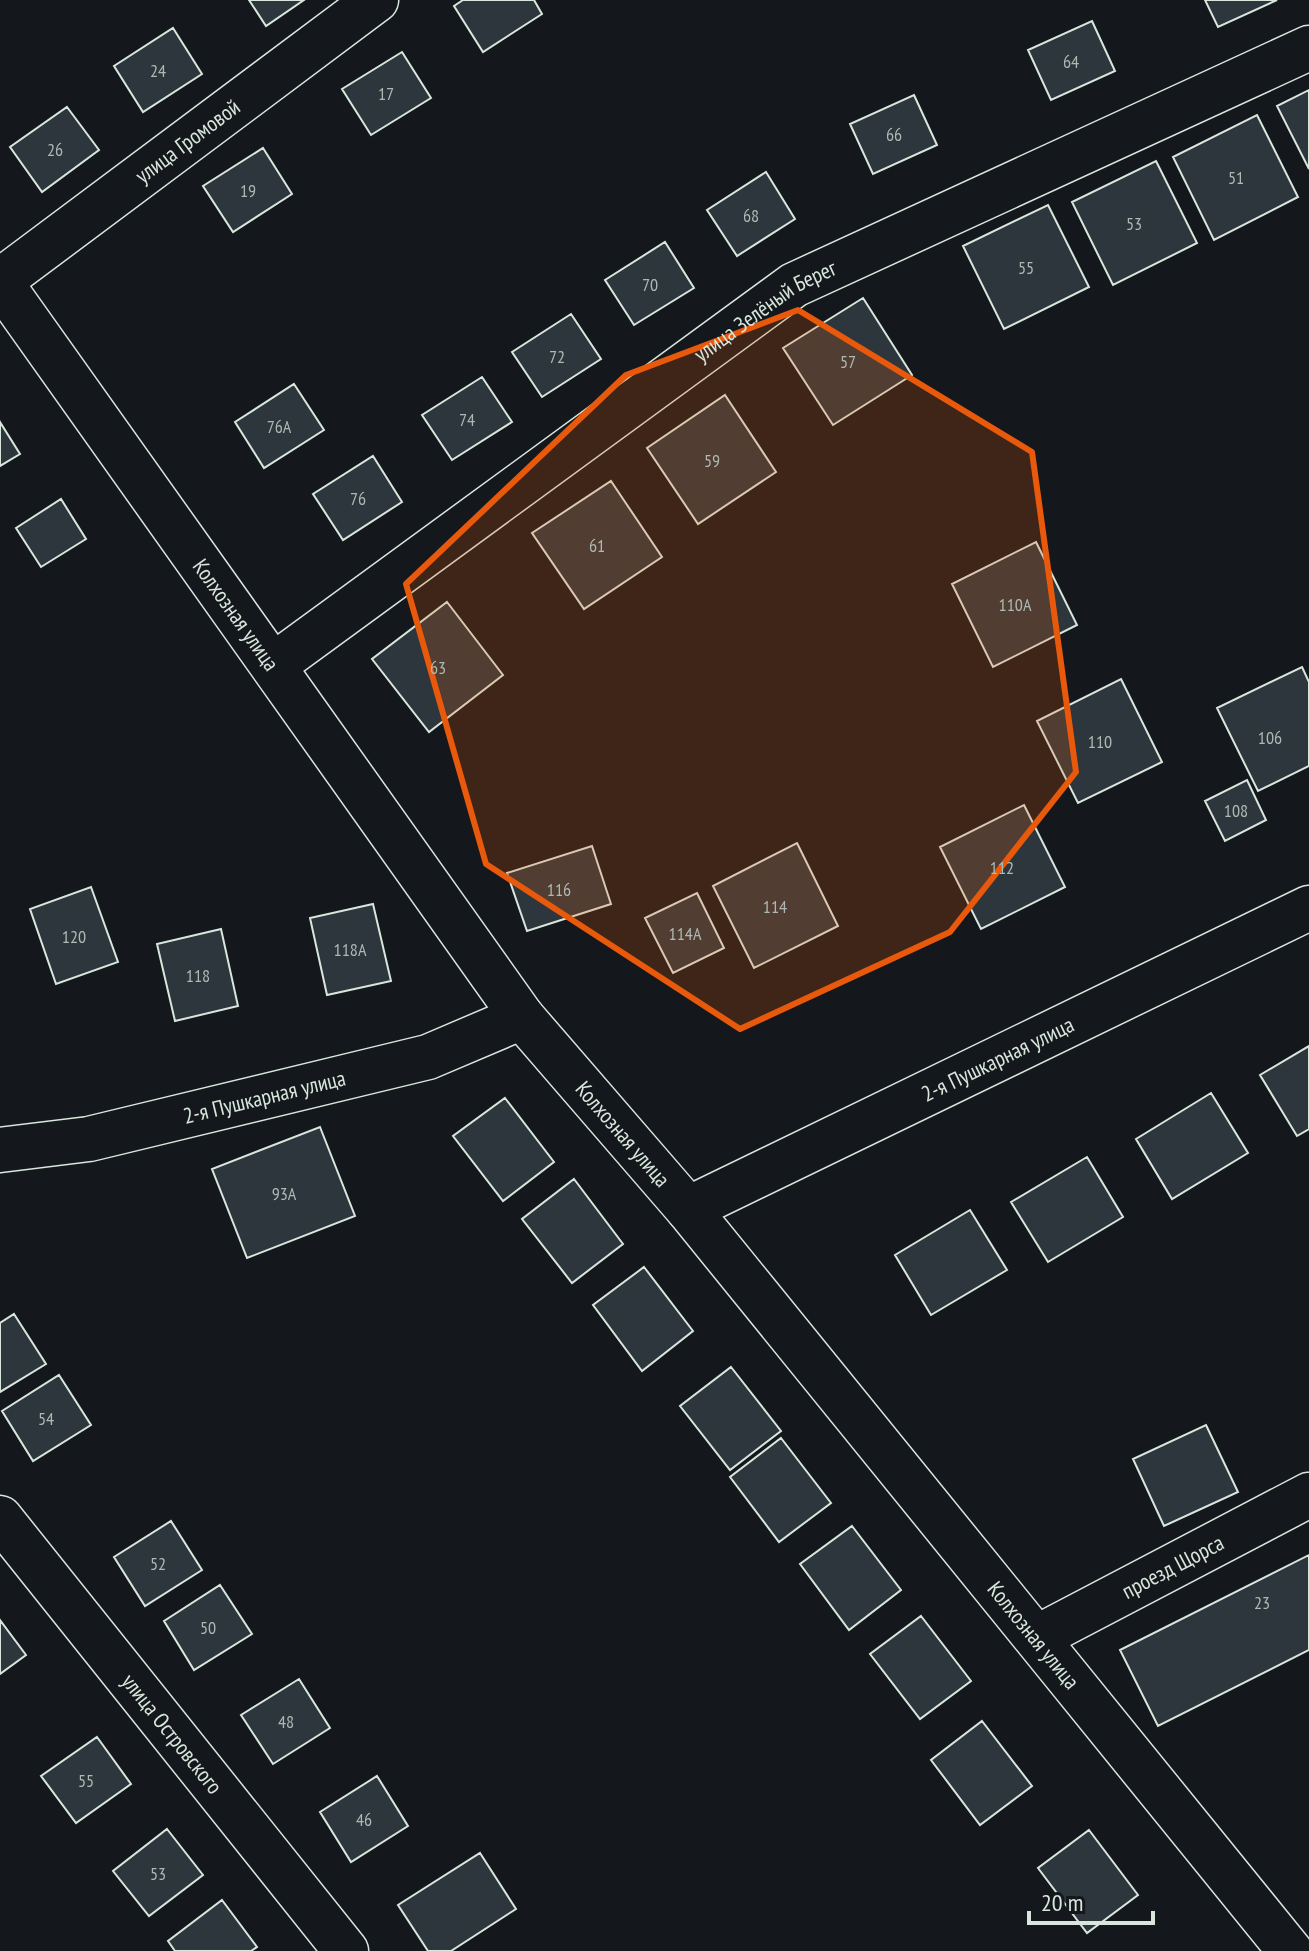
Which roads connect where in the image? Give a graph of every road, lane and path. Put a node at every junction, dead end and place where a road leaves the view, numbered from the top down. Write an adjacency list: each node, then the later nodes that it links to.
1 (376, 0): 3 (street, улица Громовой)
2 (1309, 48): 4 (street, улица Зелёный Берег)
3 (0, 282): 4 (street, Колхозная улица)
4 (274, 665): 6 (street, Колхозная улица)
5 (1309, 908): 8 (street, 2-я Пушкарная улица)
6 (522, 1017): 7 (street, 2-я Пушкарная улица); 8 (street, Колхозная улица)
7 (0, 1150)
8 (688, 1209): 11 (street, Колхозная улица)
9 (1309, 1495): 11 (street, проезд Щорса)
10 (0, 1518): 12 (street, улица Островского)
11 (1038, 1637): 13 (street, Колхозная улица)
12 (346, 1951)
13 (1290, 1951)

